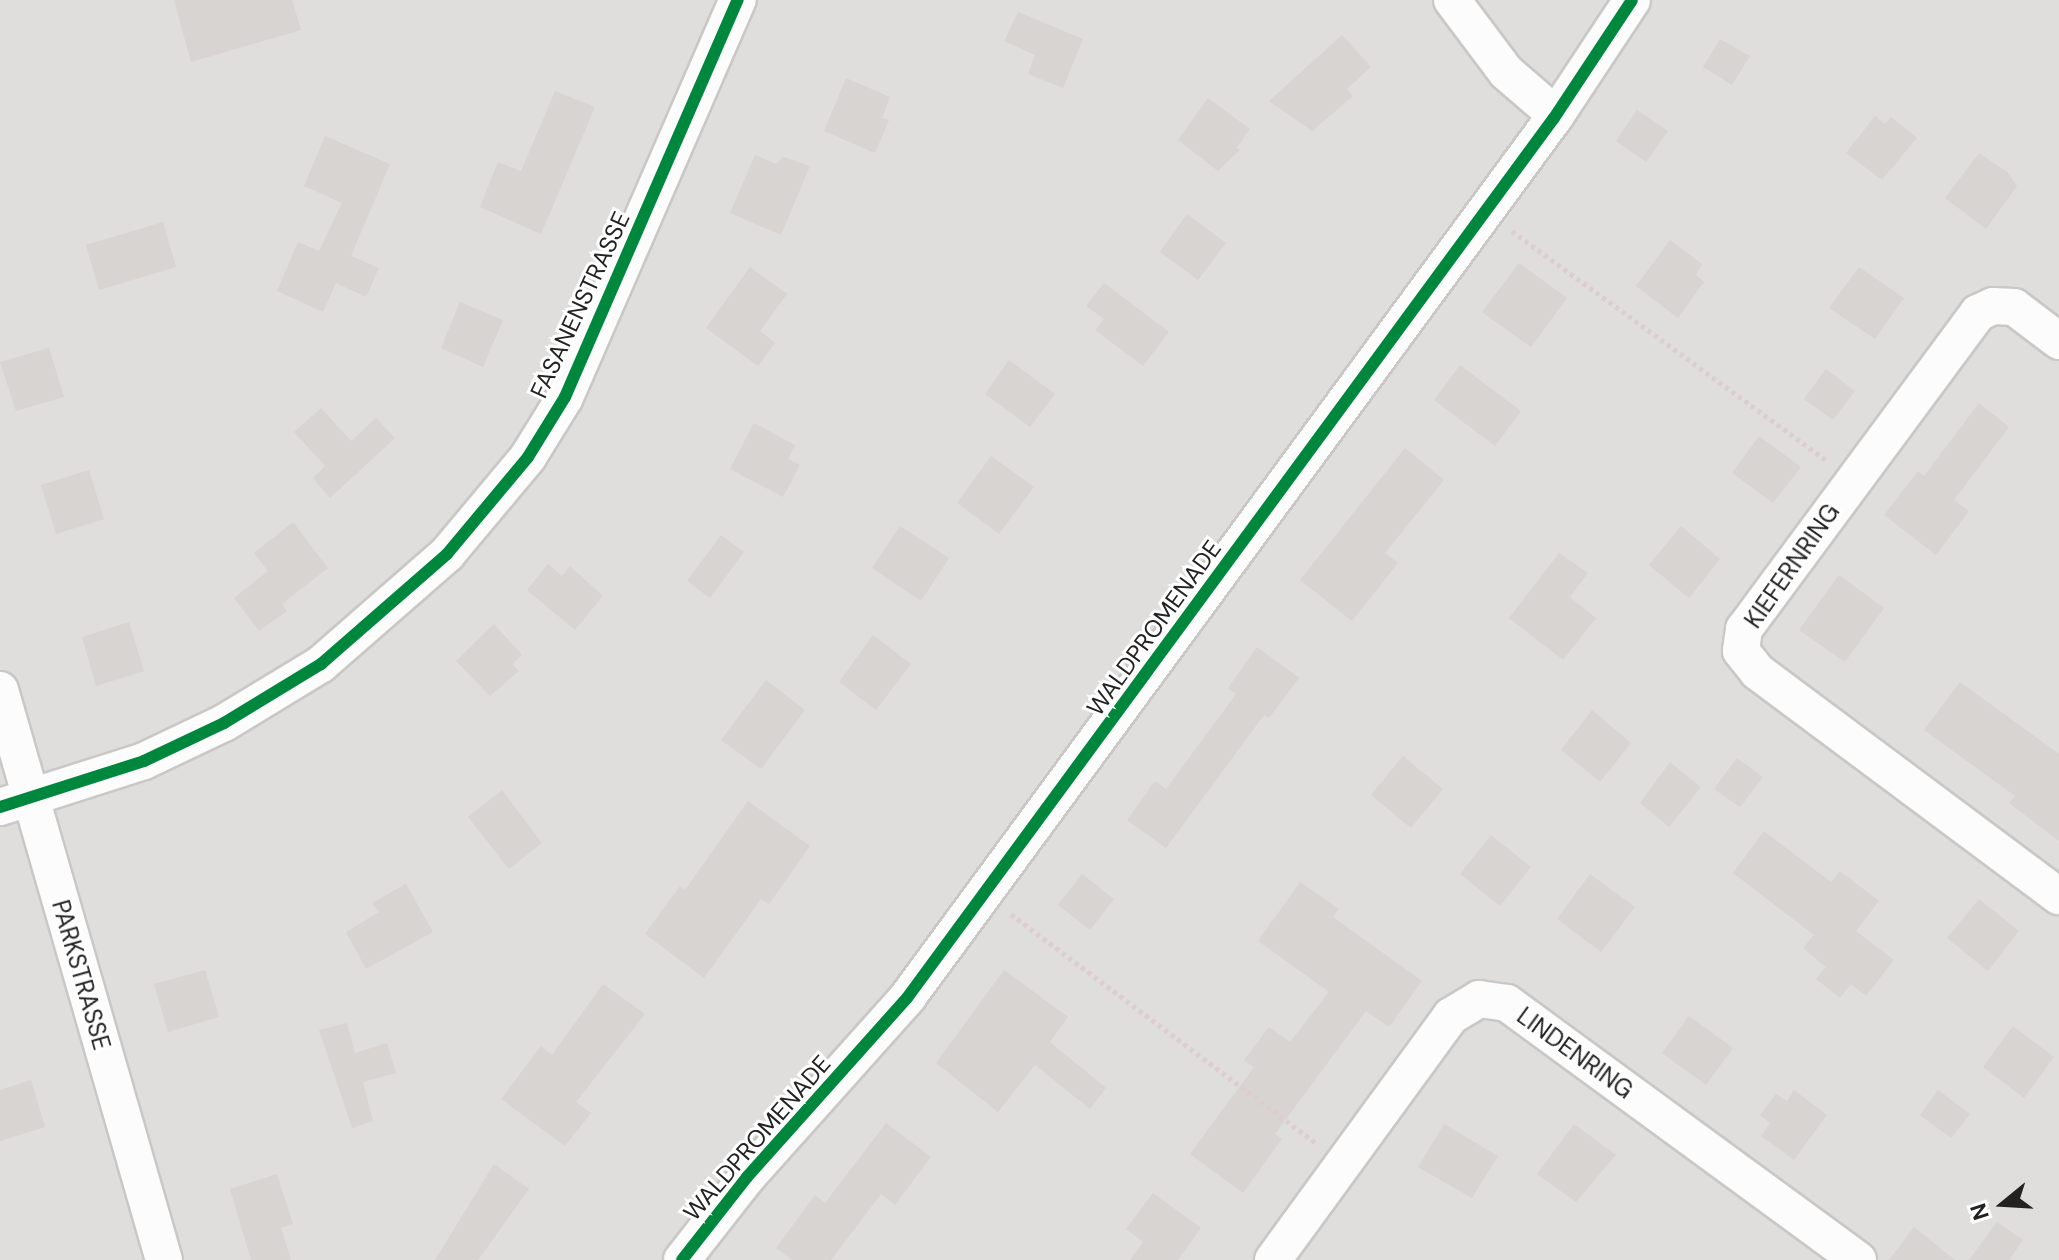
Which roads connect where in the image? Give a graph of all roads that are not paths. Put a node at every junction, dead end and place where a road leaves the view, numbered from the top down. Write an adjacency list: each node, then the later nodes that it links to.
1 (738, 0): 7 (street, FASANENSTRASSE)
2 (1452, 0): 4 (street)
3 (1632, 0): 4 (street, WALDPROMENADE)
4 (1556, 115): 10 (street, WALDPROMENADE)
5 (2059, 341): 8 (street, KIEFERNRING)
6 (0, 690): 7 (street, PARKSTRASSE)
7 (15, 802): 9 (street, PARKSTRASSE)
8 (2059, 896)
9 (164, 1260)
10 (682, 1260)
11 (1273, 1260): 12 (street, LINDENRING)
12 (1858, 1260)

